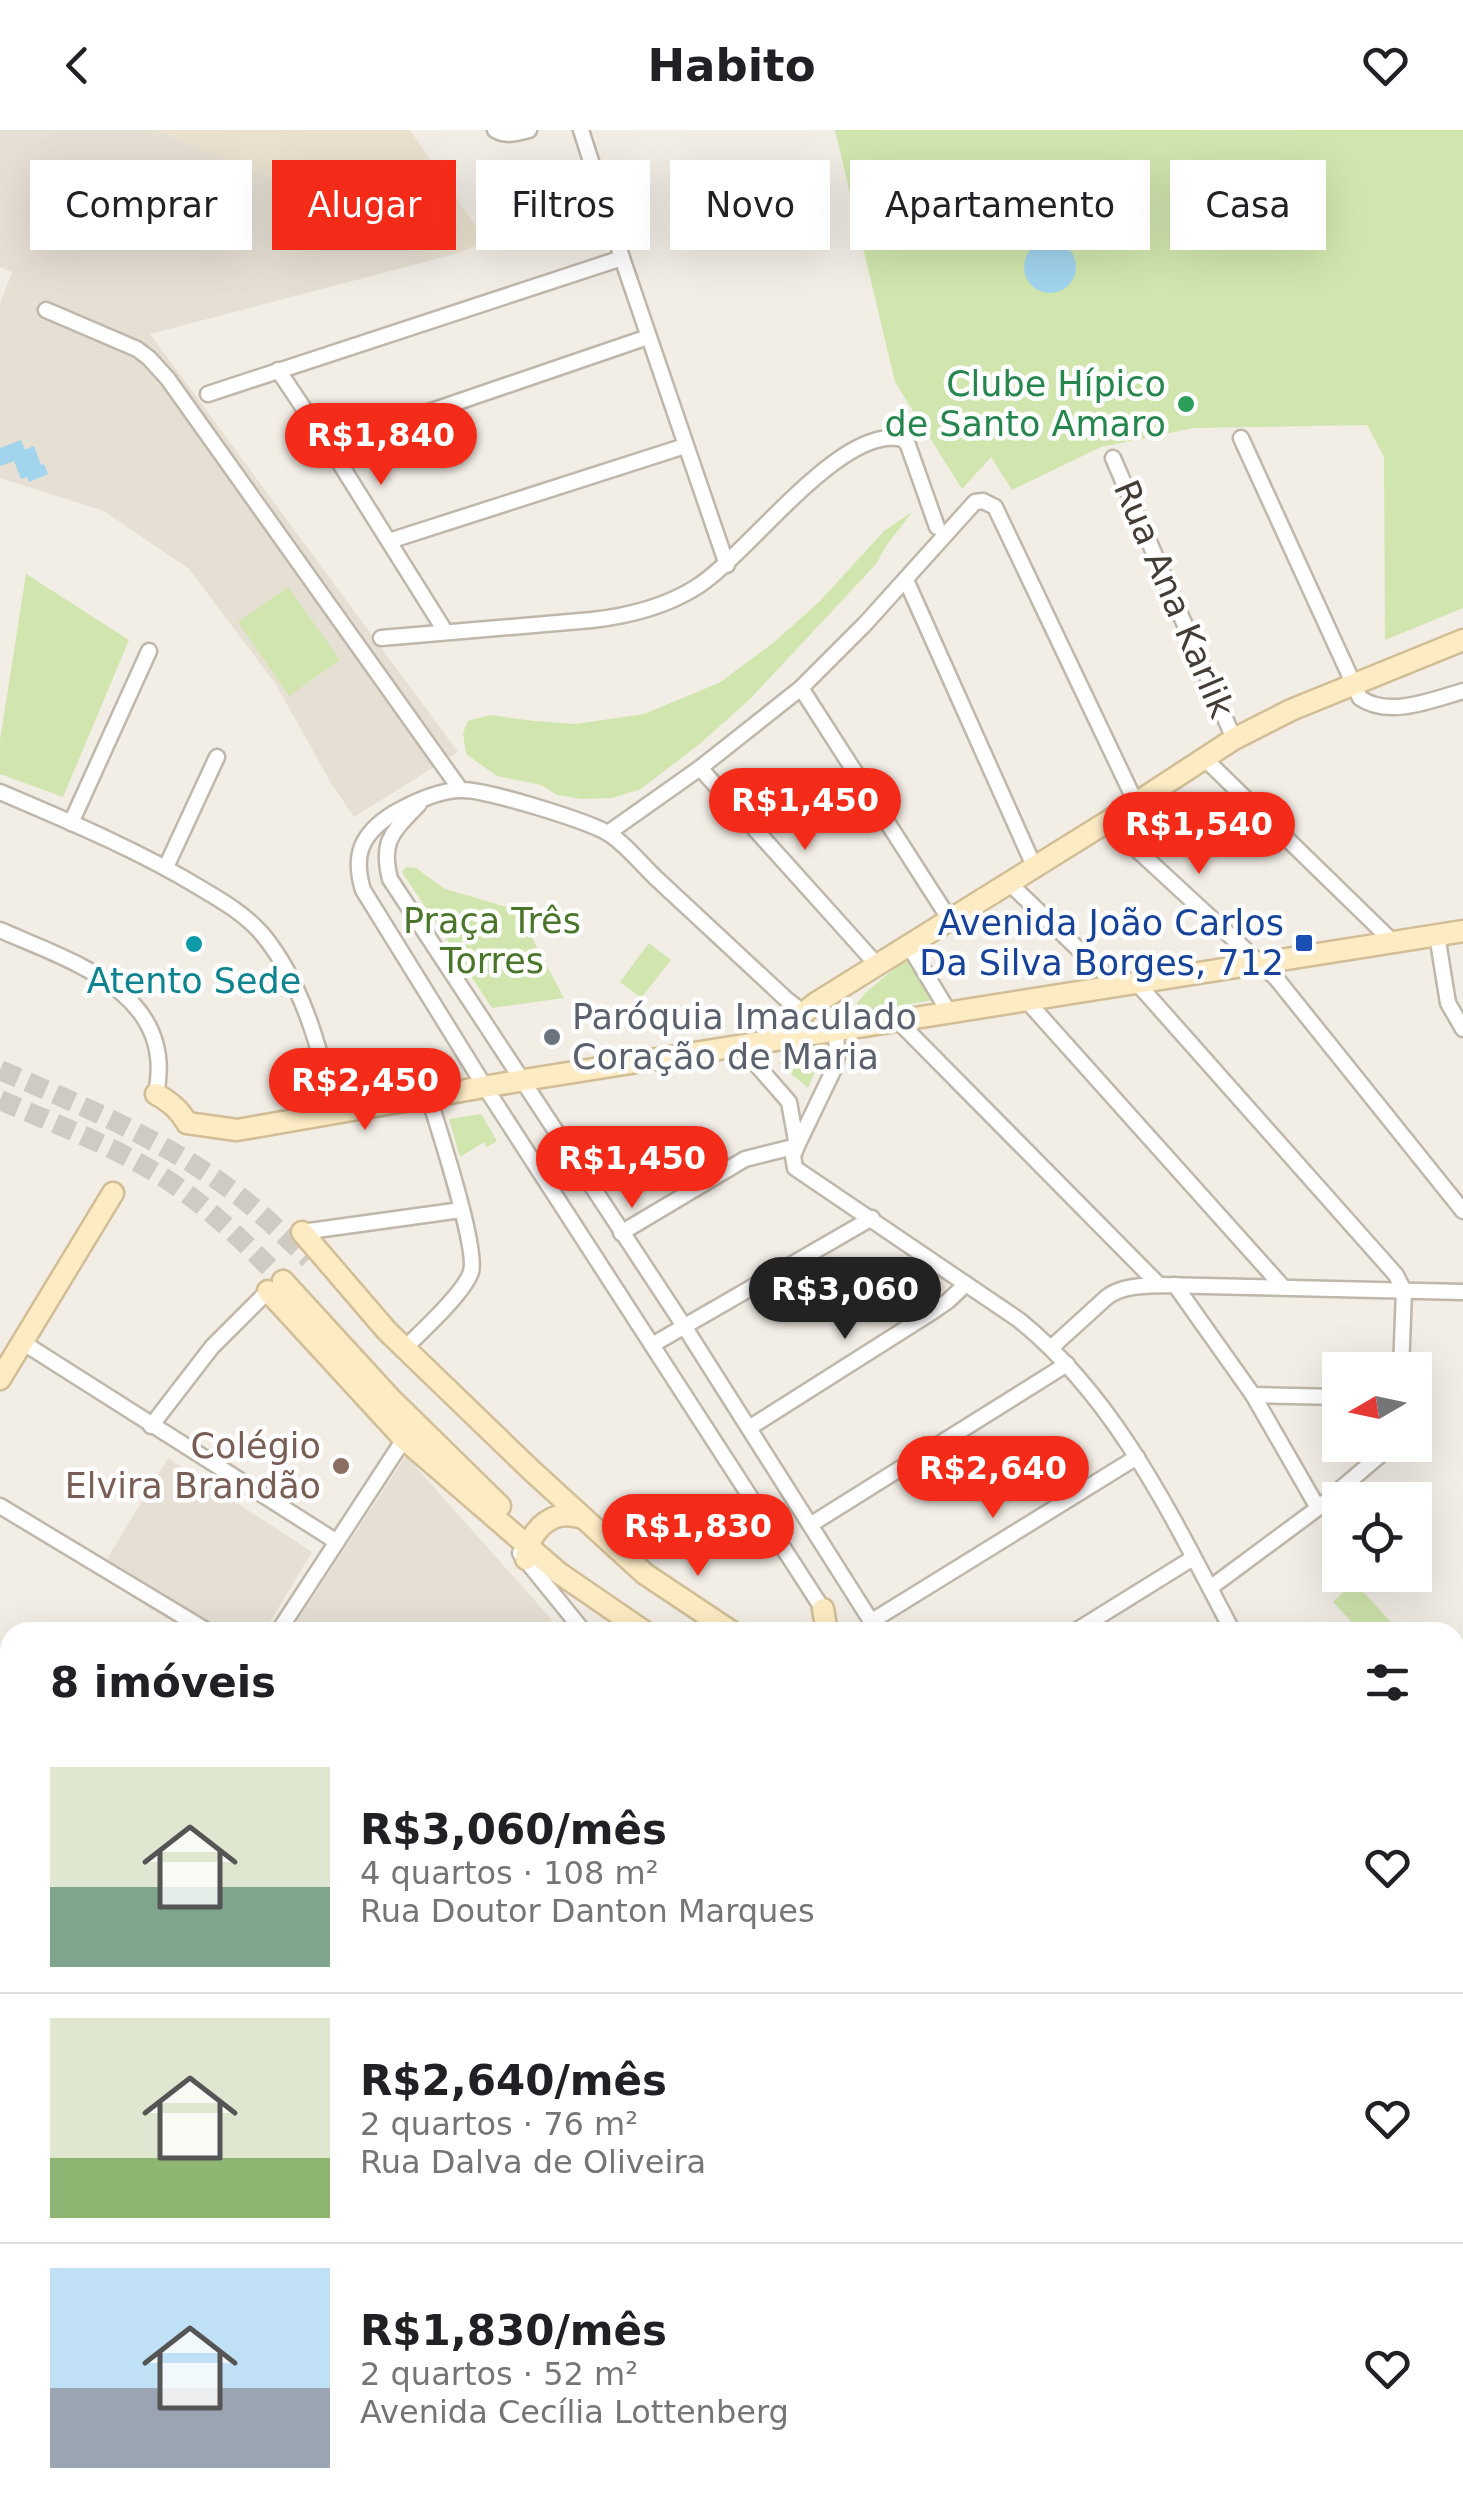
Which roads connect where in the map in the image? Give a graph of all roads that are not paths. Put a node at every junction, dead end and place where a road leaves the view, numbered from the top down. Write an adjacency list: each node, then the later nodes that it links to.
1 (495, 130): 2 (street)
2 (529, 130)
3 (581, 130): 4 (street)
4 (622, 258): 6 (street); 7 (street)
5 (46, 310): 28 (street)
6 (648, 336): 10 (street); 11 (street)
7 (278, 370): 8 (street); 10 (street)
8 (208, 394)
9 (1241, 438): 21 (street)
10 (329, 446): 14 (street)
11 (685, 446): 14 (street); 15 (street)
12 (1114, 458): 24 (street, Rua Ana Karlik)
13 (936, 526): 15 (street)
14 (389, 541): 17 (street)
15 (727, 564): 17 (street)
16 (906, 580): 22 (street); 30 (street); 36 (street)
17 (444, 631): 18 (street)
18 (381, 638)
19 (1463, 640): 21 (street)
20 (149, 651): 31 (street)
21 (1352, 685): 23 (street); 24 (street)
22 (802, 688): 27 (street); 40 (street)
23 (1463, 691)
24 (1234, 740): 26 (street)
25 (217, 757): 37 (street)
26 (1204, 758): 30 (street); 44 (street)
27 (700, 768): 34 (street); 47 (street)
28 (460, 790): 33 (street); 34 (street)
29 (0, 792): 31 (street)
30 (1136, 803): 32 (street)
31 (71, 822): 37 (street)
32 (1107, 822): 36 (street); 46 (street)
33 (388, 828): 35 (street); 38 (street)
34 (608, 833): 51 (street)
35 (386, 861): 38 (street); 58 (street)
36 (1034, 866): 39 (street)
37 (166, 867): 64 (street)
38 (357, 872): 59 (street)
39 (1008, 882): 40 (street); 48 (street)
40 (950, 920): 45 (street)
41 (0, 930): 60 (street)
42 (1463, 931): 43 (street)
43 (1437, 936): 44 (street); 54 (street)
44 (1393, 942): 46 (street)
45 (909, 946): 47 (street); 52 (street)
46 (1262, 964): 48 (street); 68 (street)
47 (878, 966): 49 (street)
48 (1127, 985): 50 (street); 77 (street)
49 (840, 989): 51 (street); 55 (street)
50 (1028, 1001): 52 (street); 76 (street)
51 (804, 1012): 56 (street)
52 (950, 1014): 53 (street)
53 (898, 1021): 55 (street); 74 (street)
54 (1463, 1029)
55 (836, 1032): 56 (street); 63 (street)
56 (768, 1042): 57 (street)
57 (740, 1046): 58 (street); 62 (street)
58 (524, 1080): 59 (street); 71 (street)
59 (485, 1087): 61 (street); 81 (street)
60 (156, 1094): 64 (street)
61 (429, 1097): 64 (street); 67 (street)
62 (789, 1102): 63 (street); 65 (street)
63 (818, 1108): 65 (street)
64 (336, 1113)
65 (797, 1146): 69 (street); 71 (street)
66 (113, 1193): 80 (street)
67 (461, 1210): 70 (street); 83 (street)
68 (1463, 1210)
69 (872, 1218): 73 (street); 79 (street)
70 (302, 1232): 83 (street)
71 (621, 1234): 79 (street)
72 (309, 1258): 94 (street)
73 (966, 1284): 82 (street); 90 (street)
74 (1167, 1285): 76 (street); 82 (street); 87 (street)
75 (276, 1286): 89 (street); 91 (street); 100 (street)
76 (1283, 1287): 77 (street)
77 (1404, 1291): 78 (street); 84 (street)
78 (1463, 1292)
79 (684, 1326): 81 (street); 90 (street)
80 (22, 1342): 86 (street); 89 (street)
81 (652, 1345): 103 (street)
82 (1052, 1348): 85 (street)
83 (404, 1349): 94 (street)
84 (1402, 1352)
85 (1067, 1364): 92 (street); 98 (street)
86 (0, 1379)
87 (1253, 1395): 88 (street); 96 (street)
88 (1322, 1397)
89 (151, 1426): 99 (street)
90 (749, 1428): 98 (street)
91 (404, 1439): 99 (street); 100 (street)
92 (1137, 1457): 101 (street); 112 (street)
93 (1372, 1462): 96 (street)
94 (531, 1470): 97 (street)
95 (0, 1506): 104 (street)
96 (1318, 1508): 102 (street)
97 (584, 1518): 100 (street); 108 (street)
98 (810, 1524): 111 (street)
99 (337, 1542): 105 (street)
100 (528, 1548): 106 (street); 107 (street)
101 (1193, 1558): 102 (street); 113 (street)
102 (1210, 1588): 114 (street)
103 (823, 1609): 109 (street); 110 (street)
104 (193, 1622)
105 (285, 1622)
106 (577, 1622)
107 (630, 1622)
108 (717, 1622)
109 (825, 1622)
110 (830, 1622)
111 (872, 1622)
112 (883, 1622)
113 (1090, 1622)
114 (1228, 1622)

